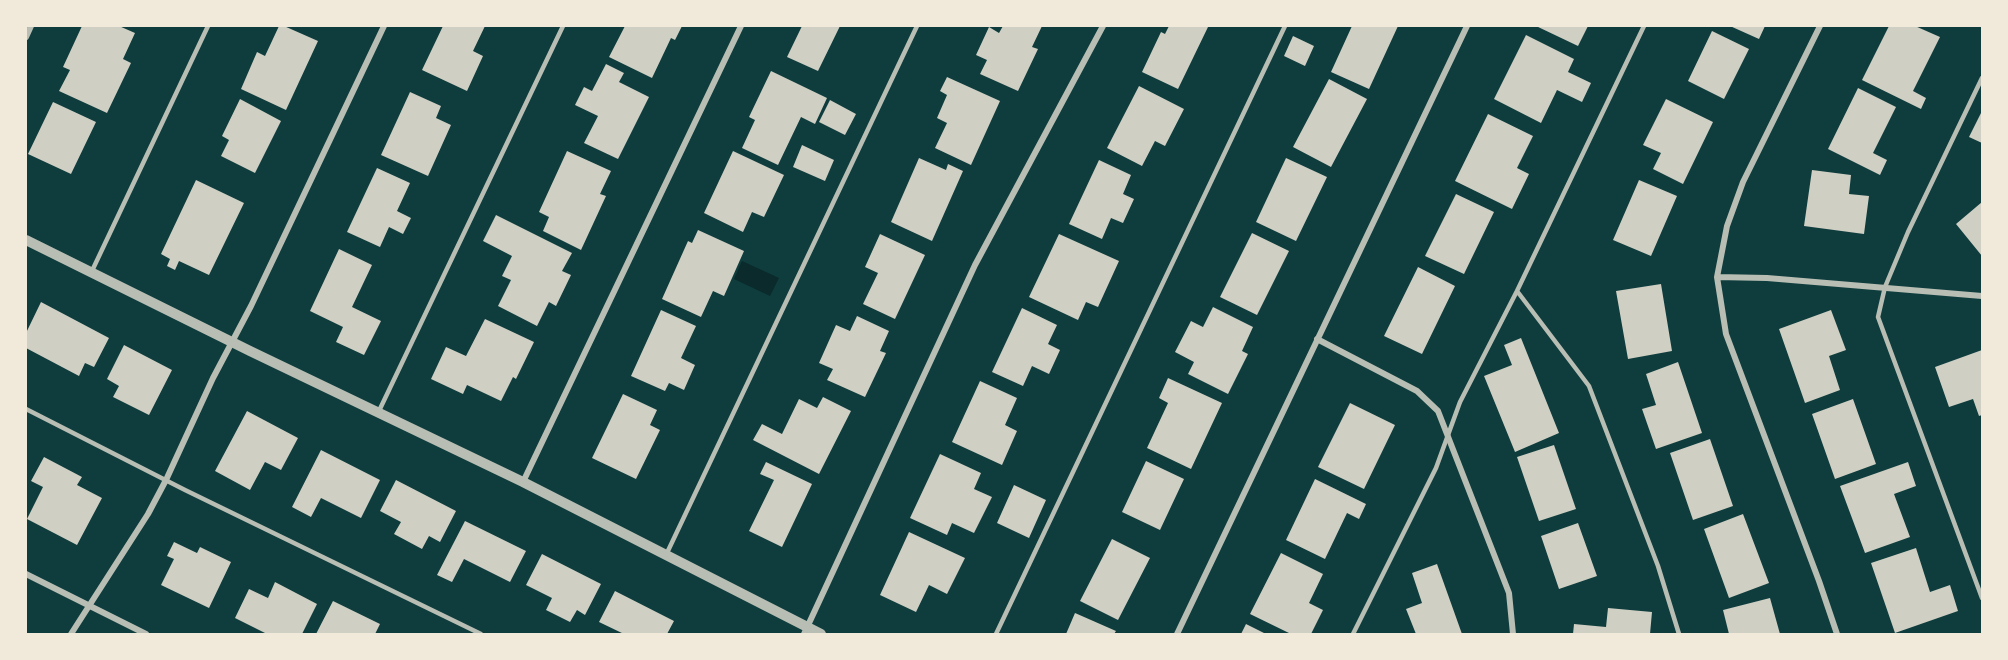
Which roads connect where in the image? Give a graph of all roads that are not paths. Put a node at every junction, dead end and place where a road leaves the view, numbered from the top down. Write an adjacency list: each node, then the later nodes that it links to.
1 (31, 26): 12 (street)
2 (208, 26): 15 (lane)
3 (384, 26): 21 (street)
4 (563, 26): 23 (lane)
5 (741, 26): 26 (street)
6 (917, 26): 27 (lane)
7 (1103, 26): 31 (street)
8 (1285, 26): 36 (lane)
9 (1467, 26): 20 (street)
10 (1644, 26): 18 (lane)
11 (1820, 26): 16 (street)
12 (26, 37)
13 (1983, 78): 17 (lane)
14 (26, 240): 15 (street)
15 (91, 273): 21 (street)
16 (1717, 277): 17 (street); 41 (street)
17 (1885, 287): 19 (street); 29 (lane)
18 (1517, 291): 24 (lane); 40 (lane)
19 (1983, 296)
20 (1317, 339): 24 (street); 37 (street)
21 (232, 342): 23 (street); 25 (street)
22 (26, 409): 25 (lane)
23 (378, 413): 26 (street)
24 (1448, 436): 38 (lane); 39 (street)
25 (166, 480): 30 (street); 34 (lane)
26 (523, 482): 27 (street)
27 (666, 555): 31 (street)
28 (26, 574): 30 (street)
29 (1983, 598)
30 (89, 605): 32 (street); 33 (street)
31 (805, 631): 35 (street)
32 (71, 634)
33 (146, 634)
34 (481, 634)
35 (821, 634)
36 (996, 634)
37 (1178, 634)
38 (1353, 634)
39 (1513, 634)
40 (1678, 634)
41 (1838, 634)

